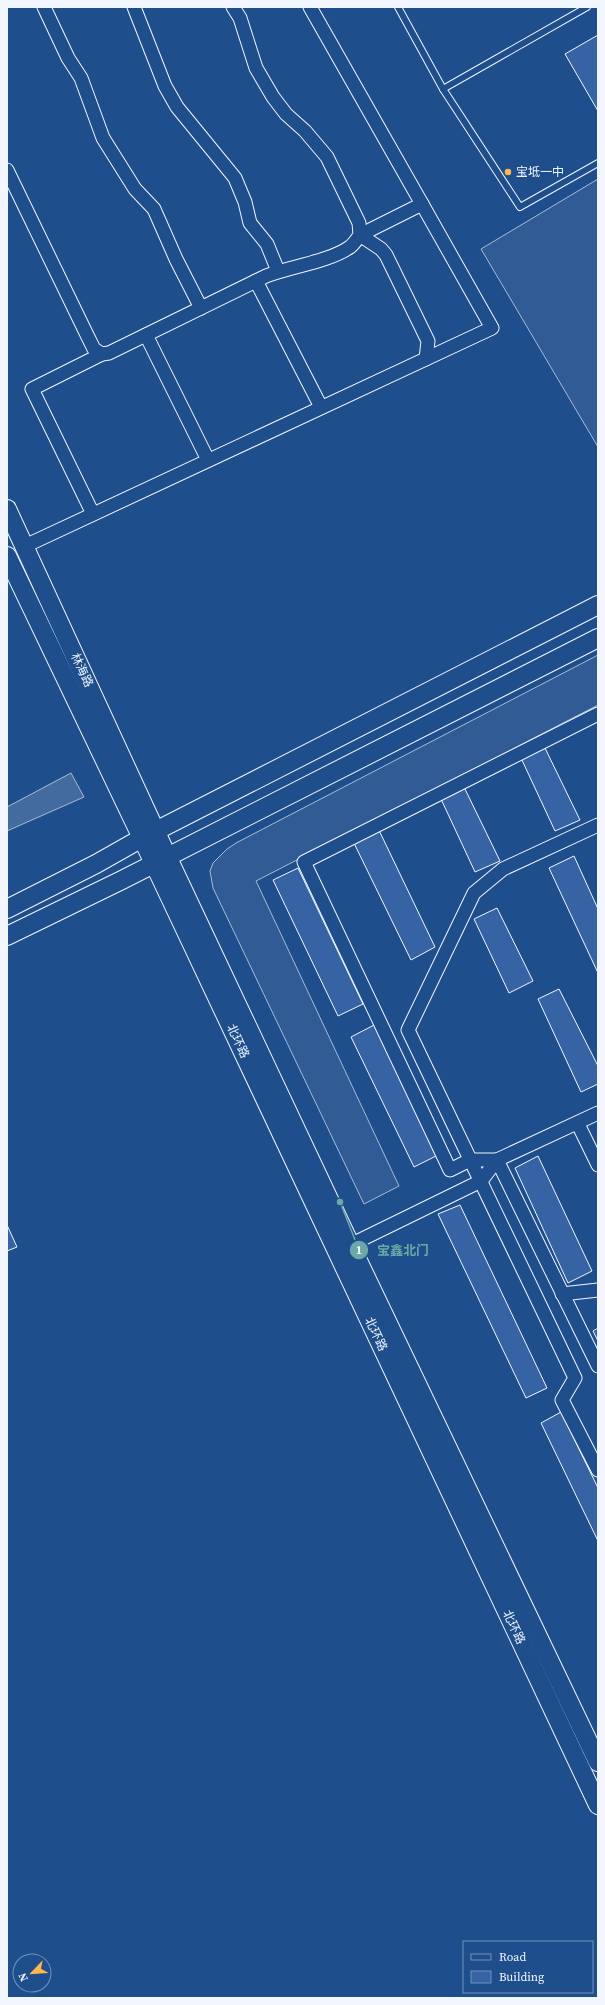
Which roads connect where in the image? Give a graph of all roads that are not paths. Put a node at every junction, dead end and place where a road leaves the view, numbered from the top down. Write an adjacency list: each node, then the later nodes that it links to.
1 (44, 7): 14 (street)
2 (134, 7): 12 (street)
3 (233, 7): 11 (street)
4 (310, 7): 10 (street)
5 (398, 7): 7 (lane)
6 (587, 7): 7 (lane)
7 (442, 89): 8 (lane)
8 (598, 163)
9 (7, 170): 16 (street)
10 (422, 204): 11 (street); 17 (street)
11 (360, 235): 12 (street); 17 (street)
12 (278, 271): 13 (street)
13 (256, 281): 14 (street); 18 (street)
14 (201, 308): 15 (street)
15 (146, 335): 16 (street); 19 (street)
16 (102, 354): 21 (street)
17 (426, 359): 18 (street)
18 (321, 407): 19 (street)
19 (208, 460): 21 (street)
20 (7, 509): 22 (main road, 林海路)
21 (93, 514): 22 (street)
22 (25, 546): 28 (main road, 林海路)
23 (7, 556): 28 (main road, 林海路)
24 (598, 605): 28 (main road)
25 (598, 638): 29 (main road)
26 (598, 714): 34 (street)
27 (598, 824): 34 (street)
28 (149, 834): 29 (main road, 林海路); 30 (main road)
29 (160, 859): 31 (main road); 38 (main road, 北环路)
30 (7, 909)
31 (7, 936)
32 (598, 1114): 33 (street)
33 (578, 1124): 35 (street); 36 (street)
34 (470, 1160): 35 (street); 37 (street)
35 (497, 1160): 37 (street); 40 (street)
36 (598, 1165)
37 (481, 1181): 38 (street); 42 (street)
38 (344, 1248): 43 (main road, 北环路); 44 (main road, 北环路)
39 (598, 1290): 40 (street)
40 (562, 1294): 41 (street)
41 (598, 1366)
42 (598, 1470)
43 (598, 1762)
44 (598, 1805)

